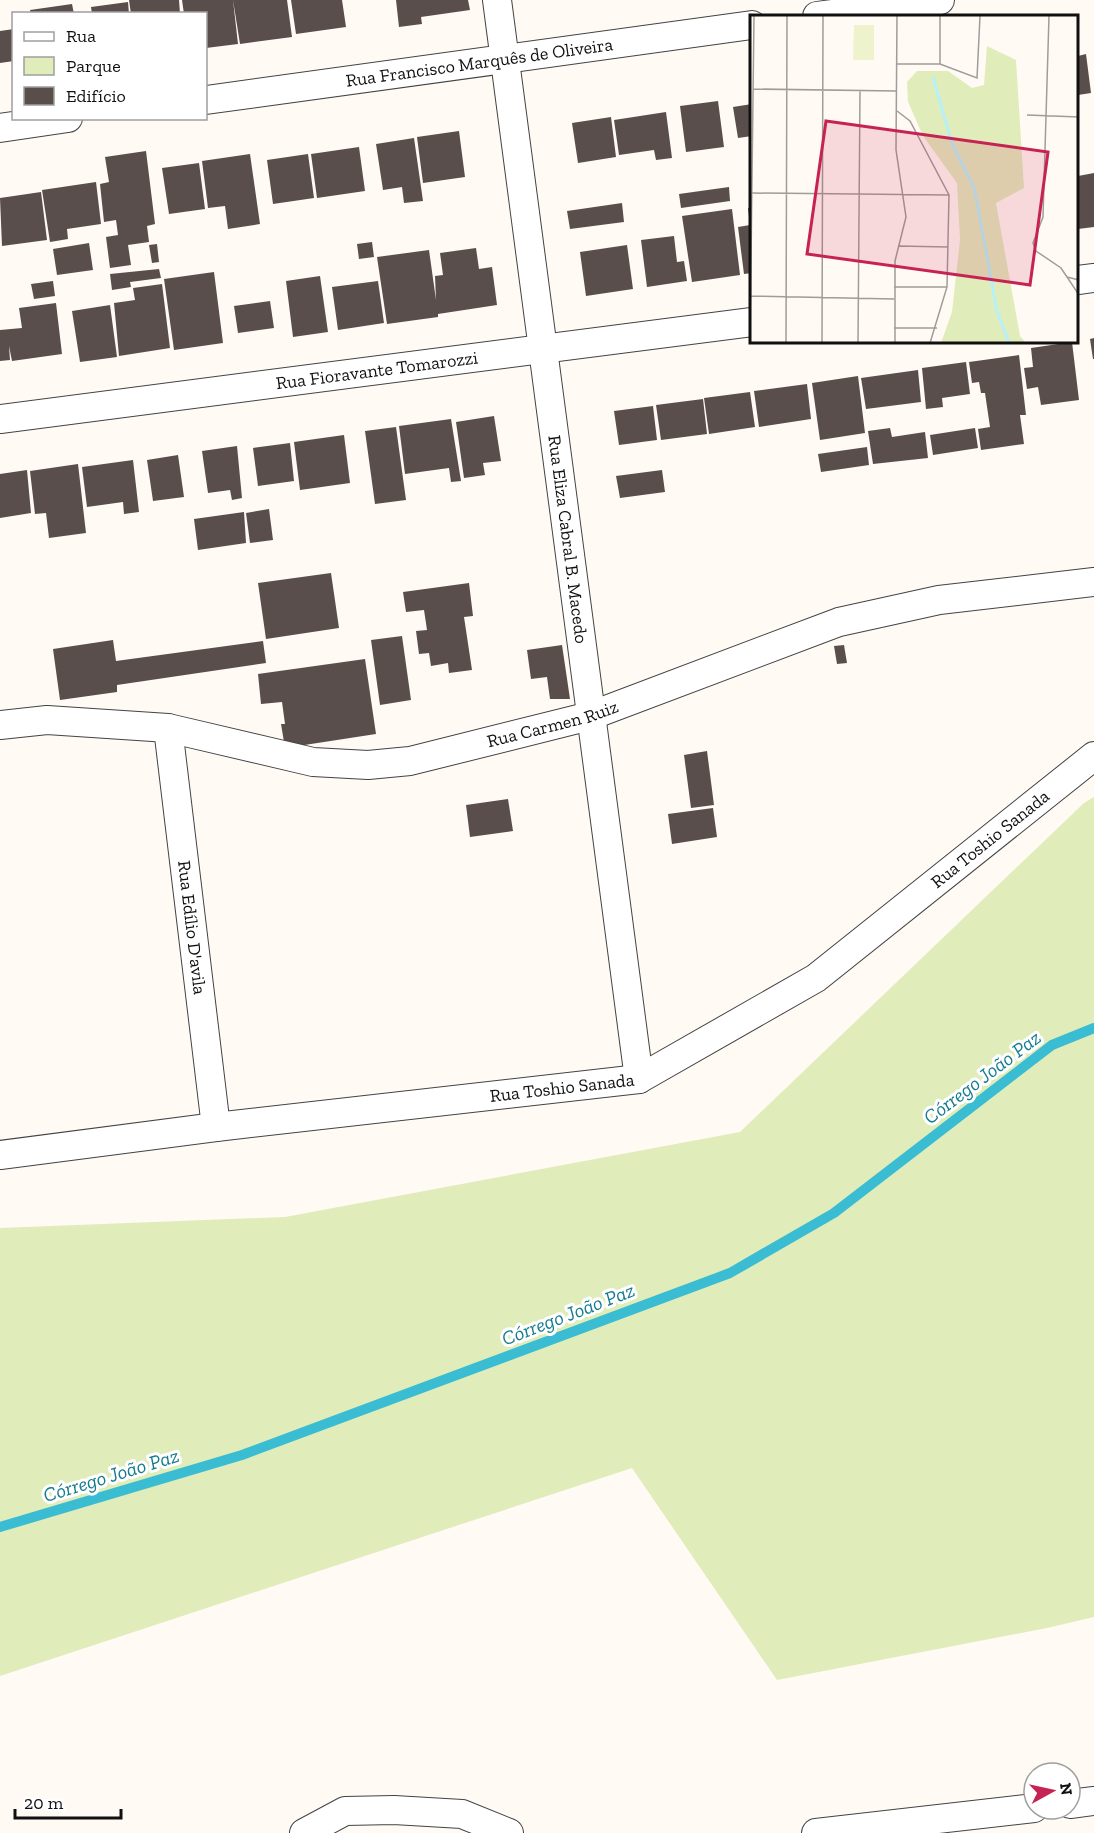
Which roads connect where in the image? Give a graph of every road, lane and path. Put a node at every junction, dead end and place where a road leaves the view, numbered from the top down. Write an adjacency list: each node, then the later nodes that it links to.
1 (497, 0): 5 (street, Rua Eliza Cabral B. Macedo)
2 (940, 0): 3 (street)
3 (825, 15)
4 (750, 25): 5 (street, Rua Francisco Marquês de Oliveira)
5 (504, 58): 6 (street, Rua Francisco Marquês de Oliveira); 12 (street, Rua Eliza Cabral B. Macedo)
6 (207, 99)
7 (54, 120): 8 (street)
8 (0, 128)
9 (1094, 278): 10 (street)
10 (1079, 280)
11 (750, 322): 12 (street, Rua Fioravante Tomarozzi)
12 (542, 348): 13 (street, Rua Fioravante Tomarozzi); 15 (street, Rua Eliza Cabral B. Macedo)
13 (0, 419)
14 (1094, 582): 15 (street, Rua Carmen Ruiz)
15 (590, 716): 17 (street, Rua Carmen Ruiz); 19 (street, Rua Eliza Cabral B. Macedo)
16 (0, 725): 17 (street, Rua Carmen Ruiz)
17 (168, 728): 20 (street, Rua Edílio D'avila)
18 (1094, 756): 19 (street, Rua Toshio Sanada)
19 (639, 1079): 20 (street, Rua Toshio Sanada)
20 (216, 1127): 21 (street, Rua Toshio Sanada)
21 (0, 1155)
22 (1022, 1809): 25 (street)
23 (304, 1833): 24 (street)
24 (509, 1833)
25 (816, 1833)

